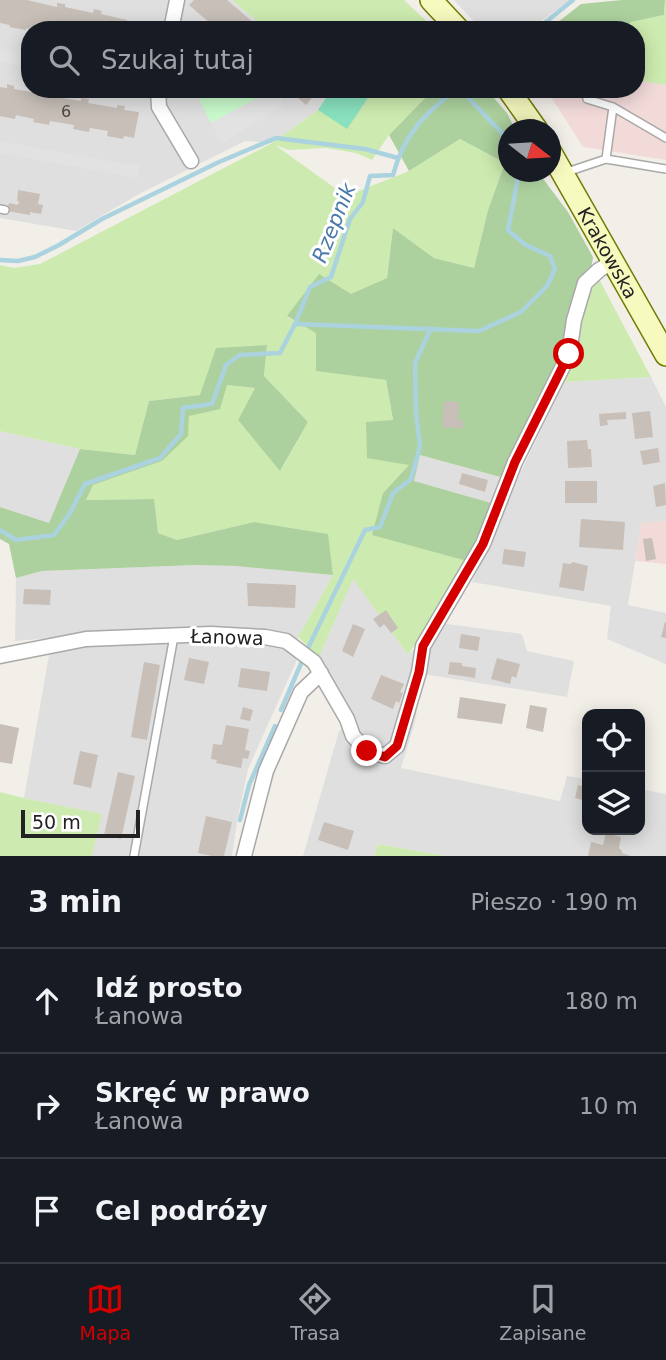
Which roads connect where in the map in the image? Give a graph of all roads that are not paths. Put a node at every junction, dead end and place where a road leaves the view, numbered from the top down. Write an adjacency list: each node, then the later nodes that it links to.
1 (177, 0): 3 (street)
2 (431, 0): 4 (main road)
3 (173, 21)
4 (451, 21)
5 (158, 98): 12 (street)
6 (514, 98): 9 (main road)
7 (587, 99): 8 (lane)
8 (613, 107): 10 (lane); 11 (lane)
9 (529, 119)
10 (666, 138)
11 (606, 159): 14 (lane); 15 (lane)
12 (191, 161)
13 (561, 168): 15 (main road, Krakowska)
14 (666, 169)
15 (564, 173): 16 (main road, Krakowska)
16 (614, 261): 17 (main road, Krakowska); 20 (street, Łanowa)
17 (666, 355)
18 (174, 635): 19 (street, Łanowa); 20 (street, Łanowa); 21 (lane)
19 (0, 656)
20 (321, 673): 22 (street)
21 (134, 856)
22 (244, 856)

